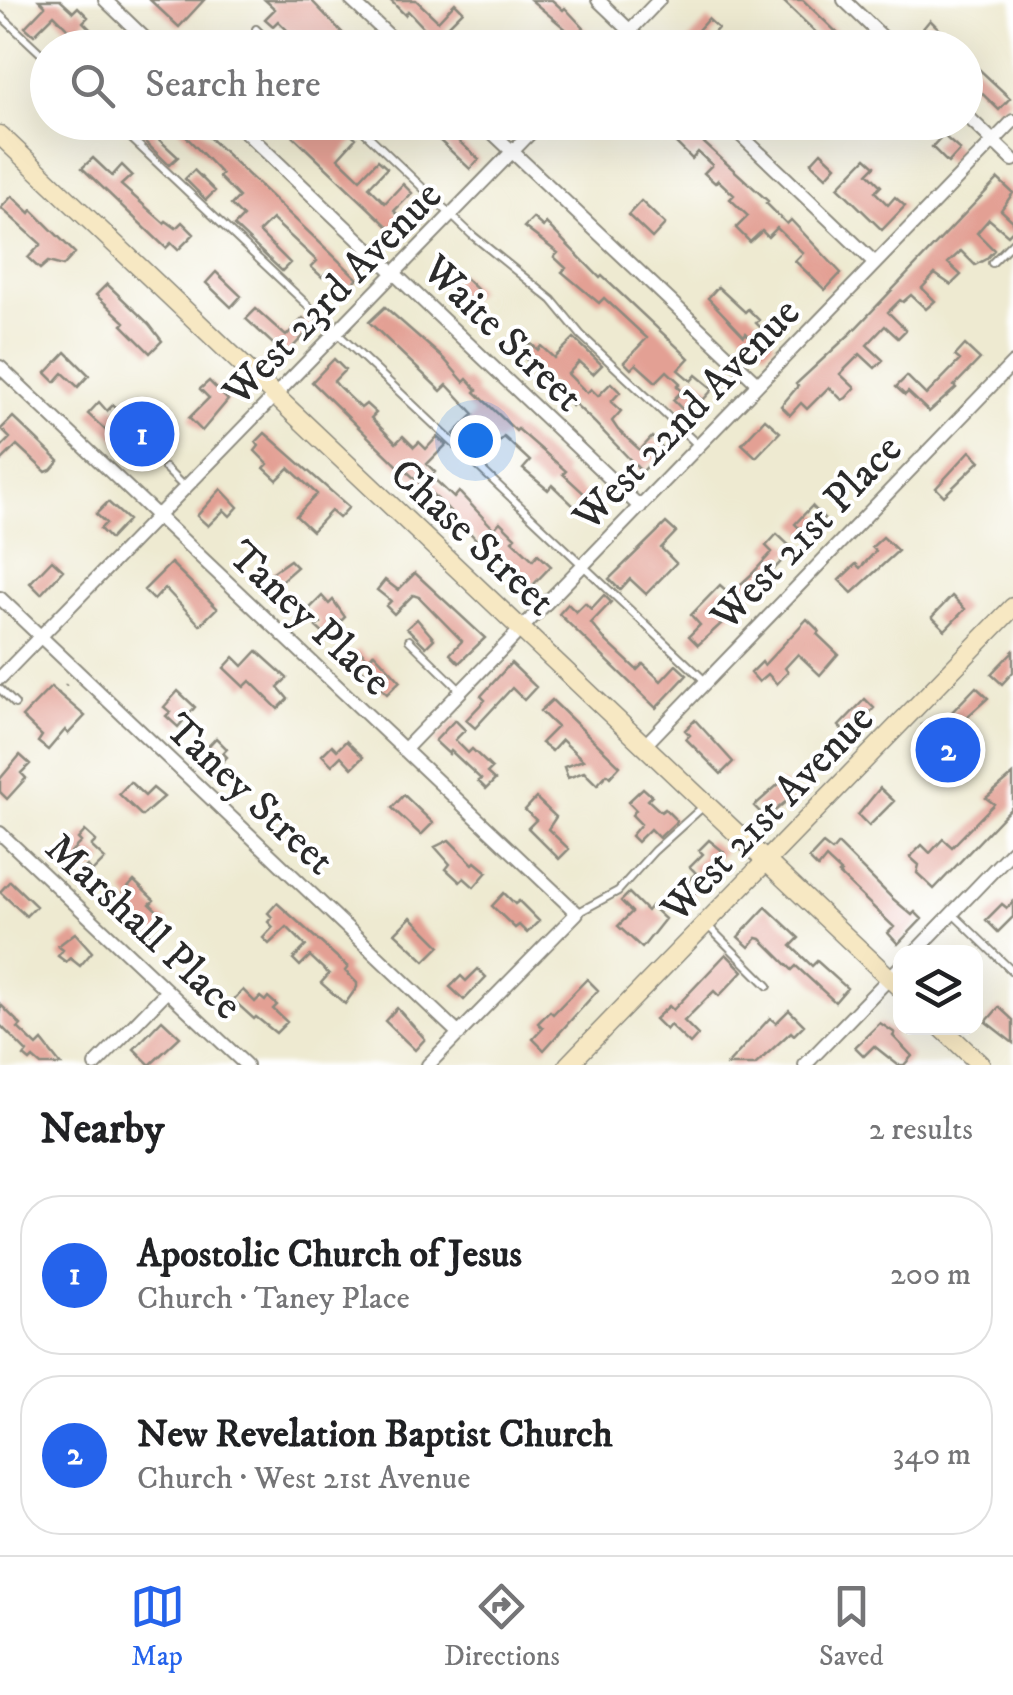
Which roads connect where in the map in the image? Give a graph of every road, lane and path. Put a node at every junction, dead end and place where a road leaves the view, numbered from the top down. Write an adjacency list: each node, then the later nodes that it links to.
1 (105, 0): 7 (street)
2 (351, 0): 8 (street)
3 (598, 0): 9 (street)
4 (659, 0): 9 (street)
5 (844, 0): 10 (street)
6 (0, 15): 11 (lane)
7 (137, 30)
8 (383, 30)
9 (630, 30)
10 (875, 30)
11 (30, 43)
12 (1013, 121): 21 (street, West 22nd Avenue)
13 (983, 132): 21 (street)
14 (0, 135): 33 (street, Chase Street)
15 (133, 140): 29 (lane)
16 (254, 140): 28 (street, Waite Street)
17 (373, 140): 24 (lane)
18 (500, 140): 22 (street)
19 (524, 140): 22 (street, West 23rd Avenue)
20 (746, 140): 26 (street)
21 (993, 142): 23 (street); 26 (street, West 22nd Avenue)
22 (512, 152): 24 (street, West 23rd Avenue); 32 (street)
23 (1013, 160)
24 (451, 214): 28 (street, West 23rd Avenue); 34 (lane)
25 (1013, 242): 27 (lane)
26 (875, 263): 32 (street, West 22nd Avenue)
27 (992, 263)
28 (395, 273): 29 (street, West 23rd Avenue); 37 (street, Waite Street)
29 (338, 334): 33 (street, West 23rd Avenue); 39 (lane)
30 (1013, 363): 46 (street, West 21st Place)
31 (0, 368): 38 (street, Taney Place)
32 (758, 384): 34 (street, West 22nd Avenue)
33 (276, 396): 36 (street, West 23rd Avenue); 42 (street, Chase Street)
34 (698, 446): 37 (street, West 22nd Avenue)
35 (165, 468): 36 (lane)
36 (186, 488): 38 (street, West 23rd Avenue)
37 (640, 507): 39 (street, West 22nd Avenue)
38 (158, 517): 43 (street, West 23rd Avenue); 54 (street, Taney Place)
39 (583, 566): 42 (street, West 22nd Avenue); 46 (lane)
40 (0, 598): 43 (street, Taney Street)
41 (1013, 607): 59 (street, West 21st Avenue)
42 (522, 629): 49 (street, West 22nd Avenue); 53 (street, Chase Street)
43 (40, 638): 45 (street, West 23rd Avenue); 69 (street, Taney Street)
44 (409, 640): 49 (lane)
45 (0, 678)
46 (706, 682): 53 (street, West 21st Place)
47 (68, 684): 50 (path)
48 (0, 689): 51 (lane)
49 (461, 691): 54 (street, West 22nd Avenue)
50 (58, 694)
51 (16, 704)
52 (931, 734): 55 (path)
53 (644, 745): 56 (street, Chase Street)
54 (404, 750): 60 (street, Taney Place)
55 (955, 775)
56 (706, 803): 59 (street, Chase Street); 60 (lane)
57 (0, 833): 68 (street, Marshall Place)
58 (1013, 850): 61 (street)
59 (768, 861): 62 (street, West 21st Avenue); 65 (street, Chase Street)
60 (577, 913): 69 (street)
61 (952, 914): 63 (street); 64 (lane)
62 (706, 924): 67 (lane); 74 (street, West 21st Avenue)
63 (922, 945)
64 (1013, 972)
65 (893, 974)
66 (893, 982): 75 (street)
67 (768, 986)
68 (167, 991): 71 (street); 72 (street, Marshall Place)
69 (459, 1034): 73 (street)
70 (950, 1035): 76 (street)
71 (95, 1065)
72 (246, 1065)
73 (428, 1065)
74 (568, 1065)
75 (806, 1065)
76 (982, 1065)

